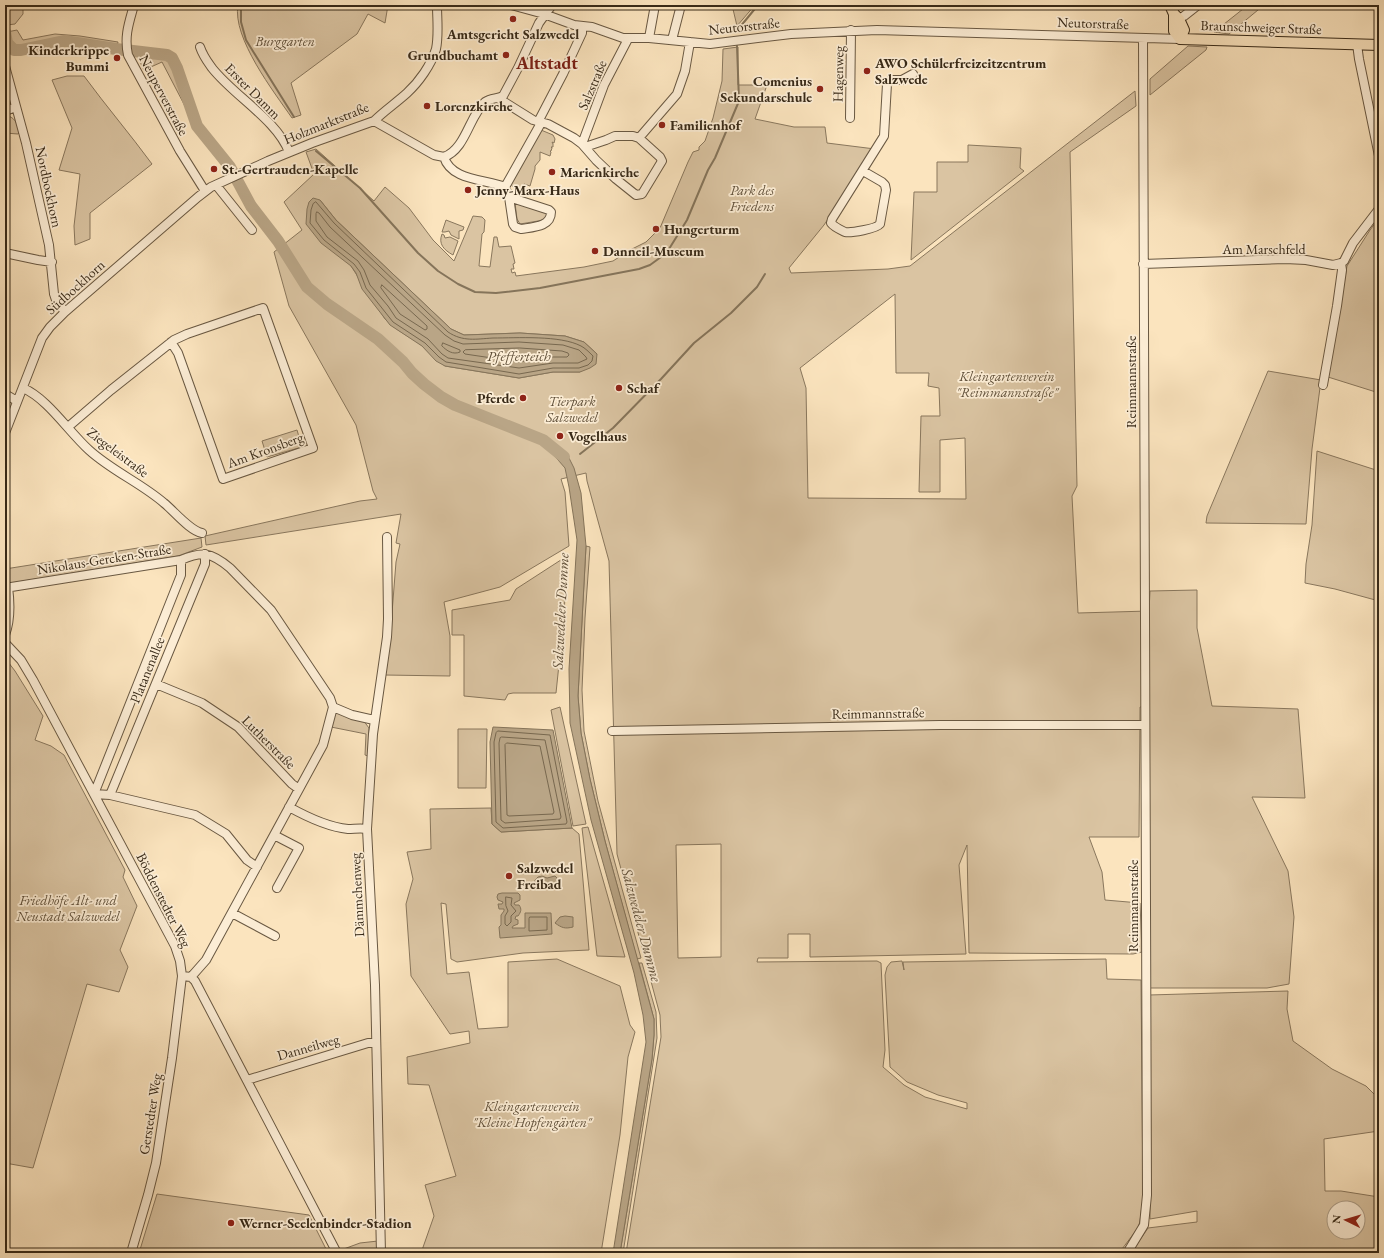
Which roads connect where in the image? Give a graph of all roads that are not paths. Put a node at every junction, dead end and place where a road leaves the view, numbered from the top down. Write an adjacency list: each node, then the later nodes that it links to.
1 (134, 5): 37 (street, Neuperverstraße)
2 (437, 5): 27 (street, Holzmarktstraße)
3 (511, 5): 8 (street, Neutorstraße)
4 (552, 5): 8 (street)
5 (655, 5): 12 (street)
6 (681, 5): 16 (street)
7 (1198, 5): 9 (street)
8 (544, 14): 10 (street, Neutorstraße); 23 (street)
9 (1174, 15): 15 (main road)
10 (582, 27): 14 (street, Neutorstraße); 28 (street)
11 (851, 30): 13 (street, Neutorstraße); 17 (street, Neutorstraße); 26 (street, Hagenweg)
12 (649, 38): 14 (street, Neutorstraße); 16 (street, Neutorstraße)
13 (1143, 38): 15 (street, Braunschweiger Straße); 44 (street, Reimmannstraße)
14 (628, 39): 30 (street, Salzstraße)
15 (1180, 39): 18 (main road, Braunschweiger Straße)
16 (672, 40): 17 (street, Neutorstraße)
17 (690, 42): 29 (street)
18 (1357, 44): 19 (main road, Braunschweiger Straße); 32 (street)
19 (1379, 45)
20 (200, 47): 31 (street, Erster Damm)
21 (5, 66): 24 (street, Nordbockhorn)
22 (912, 74): 34 (street)
23 (498, 98): 28 (street); 33 (street)
24 (16, 107): 25 (street); 42 (street, Nordbockhorn)
25 (5, 111)
26 (850, 118)
27 (374, 121): 31 (street, Holzmarktstraße); 33 (street)
28 (539, 122): 30 (street); 36 (street)
29 (638, 138): 30 (street); 30 (street)
30 (584, 145)
31 (289, 152): 35 (street, Holzmarktstraße)
32 (1379, 156)
33 (444, 157): 36 (street)
34 (863, 171): 34 (street)
35 (216, 185): 37 (street, Holzmarktstraße); 40 (street)
36 (505, 187): 38 (street)
37 (205, 191): 45 (street, Südbockhorn)
38 (509, 197): 38 (street)
39 (1379, 209): 43 (street)
40 (252, 230)
41 (5, 253): 42 (street)
42 (52, 262): 45 (street, Nordbockhorn)
43 (1341, 263): 44 (street, Am Marschfeld); 47 (street)
44 (1143, 264): 63 (street, Reimmannstraße)
45 (65, 312): 48 (street, Südbockhorn)
46 (171, 342): 46 (street, Am Kronsberg); 51 (street, Am Kronsberg)
47 (1323, 385)
48 (23, 388): 50 (street, Südbockhorn); 51 (street, Ziegeleistraße)
49 (5, 394): 50 (street)
50 (17, 401): 52 (street, Südbockhorn)
51 (68, 428): 53 (street, Ziegeleistraße)
52 (5, 433)
53 (202, 533)
54 (387, 537): 62 (street, Dämmchenweg)
55 (205, 554): 56 (street, Nikolaus-Gercken-Straße); 60 (street, Platanenallee); 61 (street)
56 (180, 560): 57 (street, Nikolaus-Gercken-Straße); 66 (street, Platanenallee)
57 (7, 588): 58 (street)
58 (5, 635)
59 (5, 643): 66 (street, Böddenstedter Weg)
60 (156, 684): 65 (street, Lutherstraße); 67 (street, Platanenallee)
61 (333, 707): 62 (street); 65 (street)
62 (374, 720): 69 (street, Dämmchenweg)
63 (1145, 725): 64 (street, Reimmannstraße); 82 (street, Reimmannstraße)
64 (612, 731)
65 (299, 789): 68 (street)
66 (94, 794): 67 (street); 75 (street, Böddenstedter Weg)
67 (110, 795): 71 (street)
68 (289, 807): 69 (street); 70 (street)
69 (367, 829): 77 (street, Dämmchenweg)
70 (274, 835): 71 (street); 72 (street)
71 (257, 866): 73 (street)
72 (277, 888)
73 (232, 913): 74 (street); 76 (street)
74 (275, 936)
75 (182, 976): 76 (street); 79 (street, Gerstedter Weg)
76 (191, 977): 78 (street)
77 (376, 1043): 78 (street, Danneilweg); 81 (street, Dämmchenweg)
78 (247, 1080): 80 (street)
79 (131, 1253)
80 (337, 1253)
81 (381, 1253)
82 (1127, 1253)

